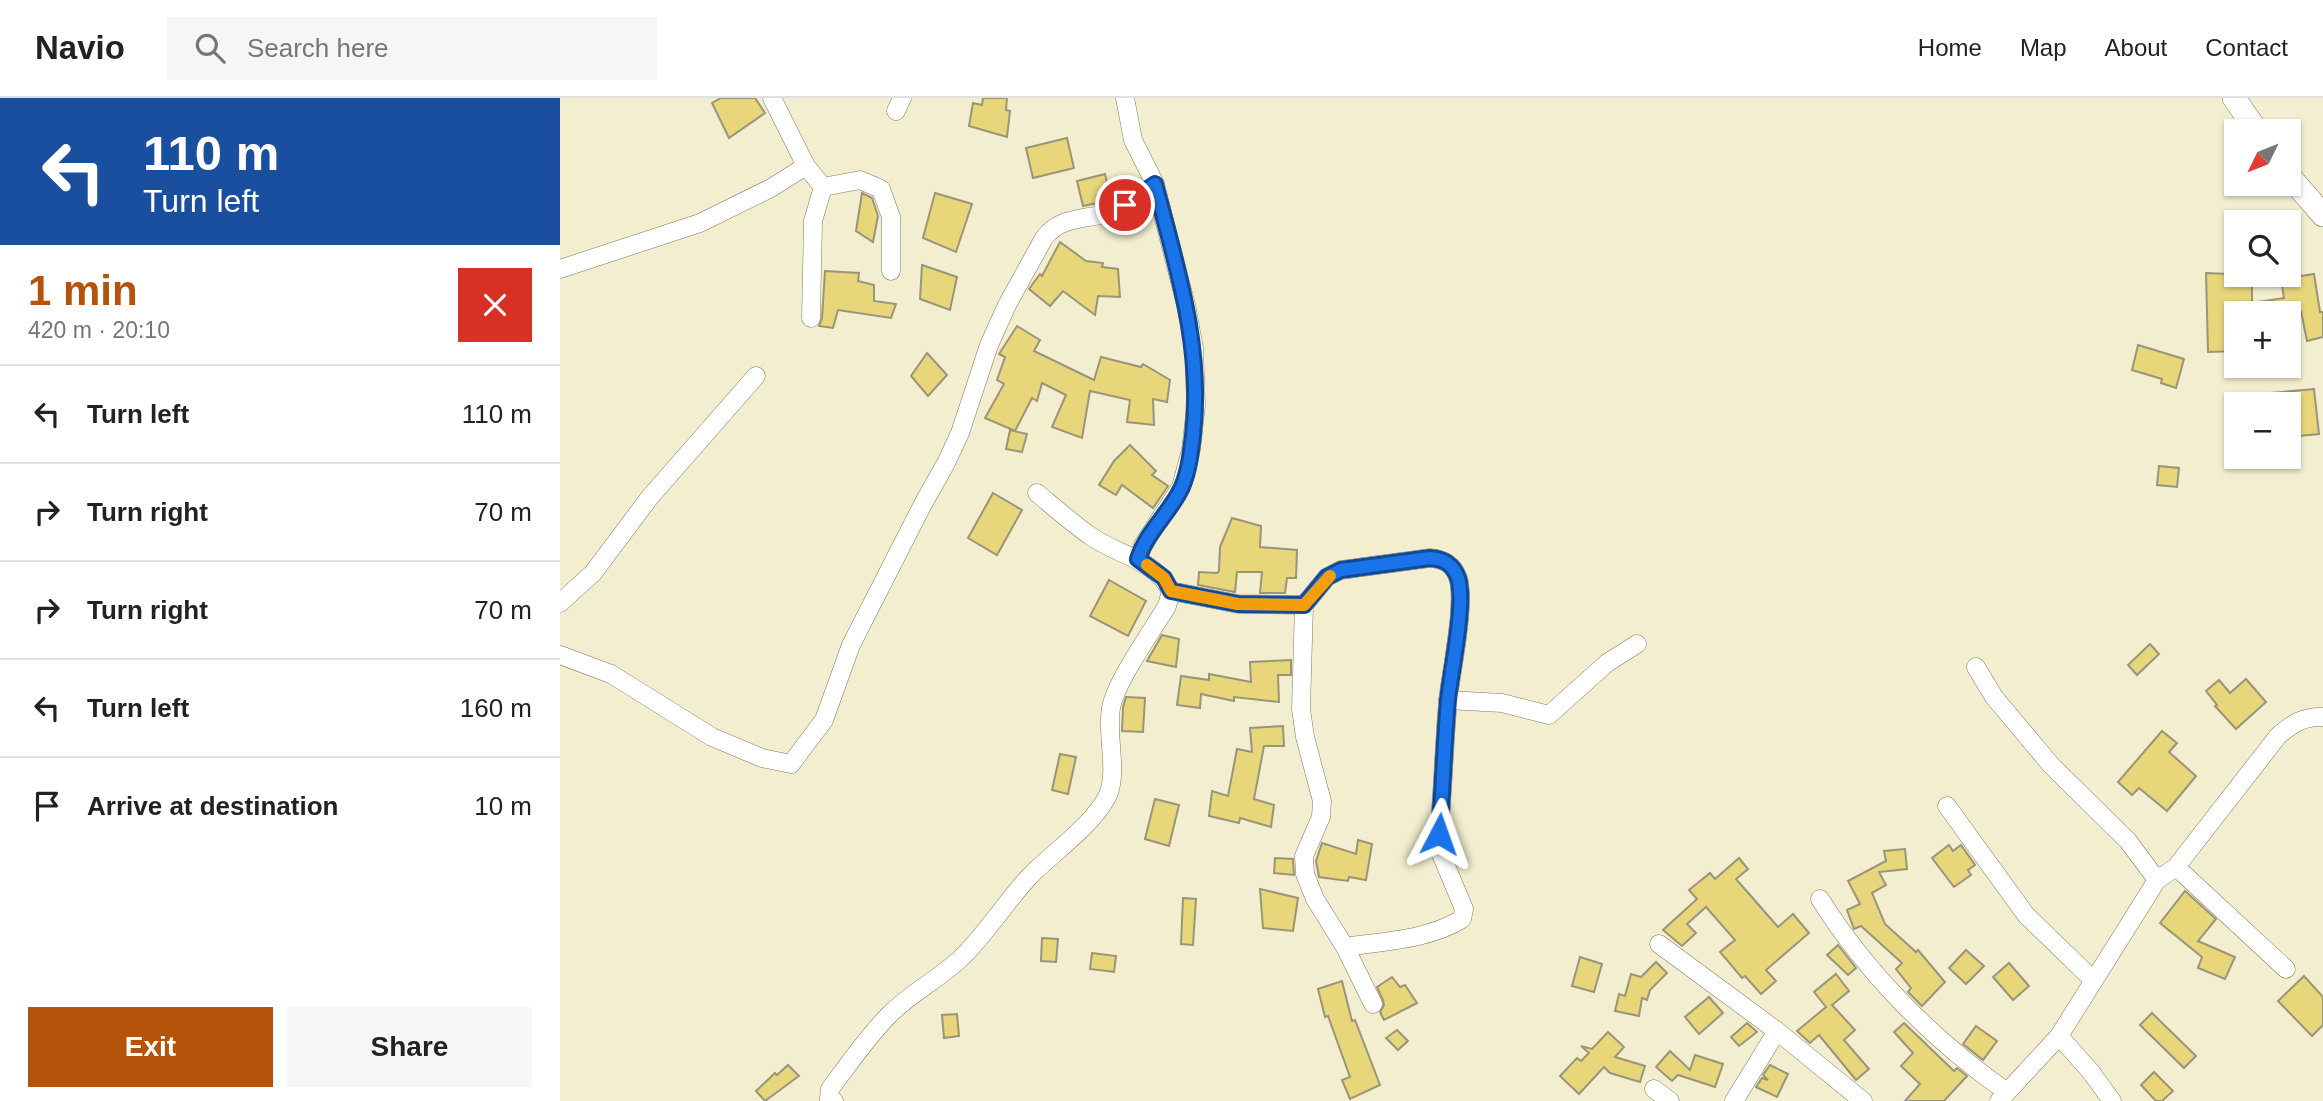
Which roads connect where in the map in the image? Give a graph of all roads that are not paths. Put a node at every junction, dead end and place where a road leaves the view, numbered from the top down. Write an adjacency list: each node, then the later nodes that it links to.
1 (772, 98): 5 (street)
2 (1125, 98): 6 (street)
3 (2234, 98): 4 (street)
4 (2249, 119)
5 (806, 166): 7 (street); 10 (street)
6 (1155, 184): 15 (street); 20 (street)
7 (823, 187): 11 (street); 12 (street)
8 (2301, 190): 9 (street)
9 (2323, 215)
10 (560, 269)
11 (891, 271)
12 (811, 318)
13 (755, 376): 17 (street)
14 (1037, 493): 15 (street)
15 (1138, 559): 16 (street)
16 (1171, 591): 18 (street); 37 (street)
17 (560, 603)
18 (1304, 605): 22 (street); 29 (street)
19 (1637, 645): 22 (street)
20 (560, 655)
21 (1976, 667): 26 (street)
22 (1448, 700): 29 (street)
23 (2323, 717): 25 (street)
24 (1947, 806): 31 (street)
25 (2176, 867): 26 (street); 30 (street)
26 (2157, 880): 31 (street)
27 (1819, 899): 36 (street)
28 (1659, 944): 33 (street)
29 (1345, 947): 32 (street)
30 (2287, 970)
31 (2093, 980): 34 (street)
32 (1373, 1003)
33 (1777, 1031): 39 (street); 40 (street)
34 (2059, 1036): 36 (street); 41 (street)
35 (1654, 1089): 38 (street)
36 (2003, 1097)
37 (834, 1101)
38 (1670, 1101)
39 (1734, 1101)
40 (1863, 1101)
41 (2112, 1101)

